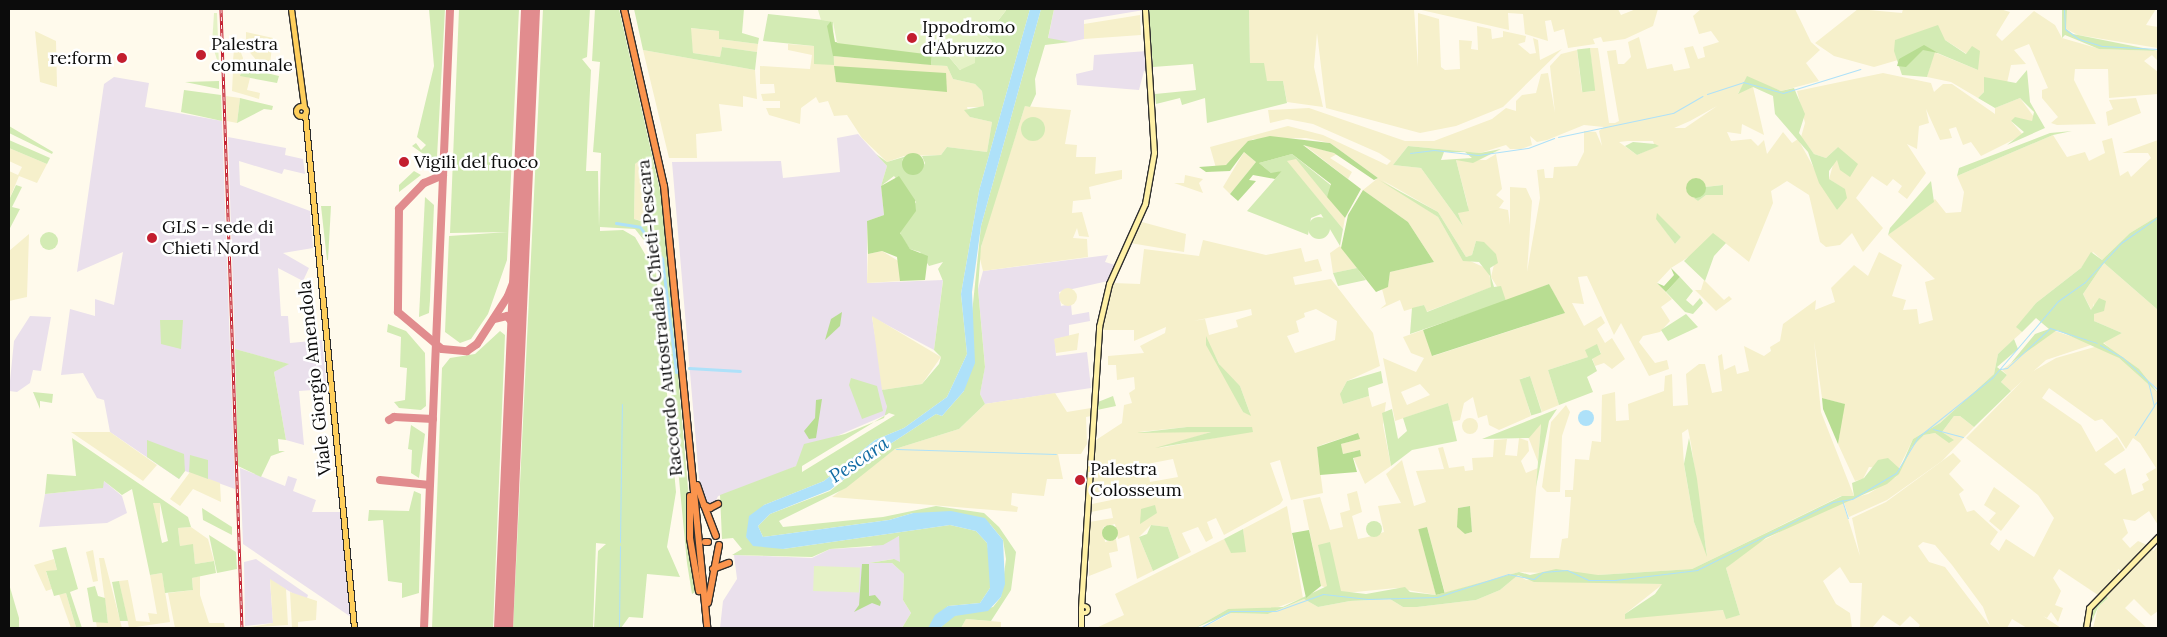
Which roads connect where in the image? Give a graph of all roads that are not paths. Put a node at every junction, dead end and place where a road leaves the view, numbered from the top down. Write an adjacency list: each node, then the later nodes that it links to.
1 (291, 9): 5 (main road)
2 (624, 9): 9 (highway, Raccordo Autostradale Chieti-Pescara)
3 (628, 9): 10 (highway, Raccordo Autostradale Chieti-Pescara)
4 (1145, 9): 7 (main road)
5 (301, 106): 6 (main road); 6 (main road)
6 (302, 115): 21 (main road, Viale Giorgio Amendola)
7 (1095, 371): 8 (main road); 8 (main road)
8 (1096, 390): 19 (main road)
9 (690, 456): 22 (highway, Raccordo Autostradale Chieti-Pescara); 22 (highway)
10 (697, 485): 12 (highway); 18 (highway, Raccordo Autostradale Chieti-Pescara)
11 (718, 504): 12 (highway)
12 (704, 505): 13 (highway)
13 (716, 536)
14 (2158, 537): 24 (main road)
15 (719, 545): 17 (highway)
16 (728, 563): 17 (highway)
17 (712, 570): 18 (highway)
18 (708, 603): 23 (highway, Raccordo Autostradale Chieti-Pescara)
19 (1083, 608): 20 (main road); 20 (main road)
20 (1081, 626)
21 (354, 628)
22 (706, 628)
23 (710, 628)
24 (2086, 628)

